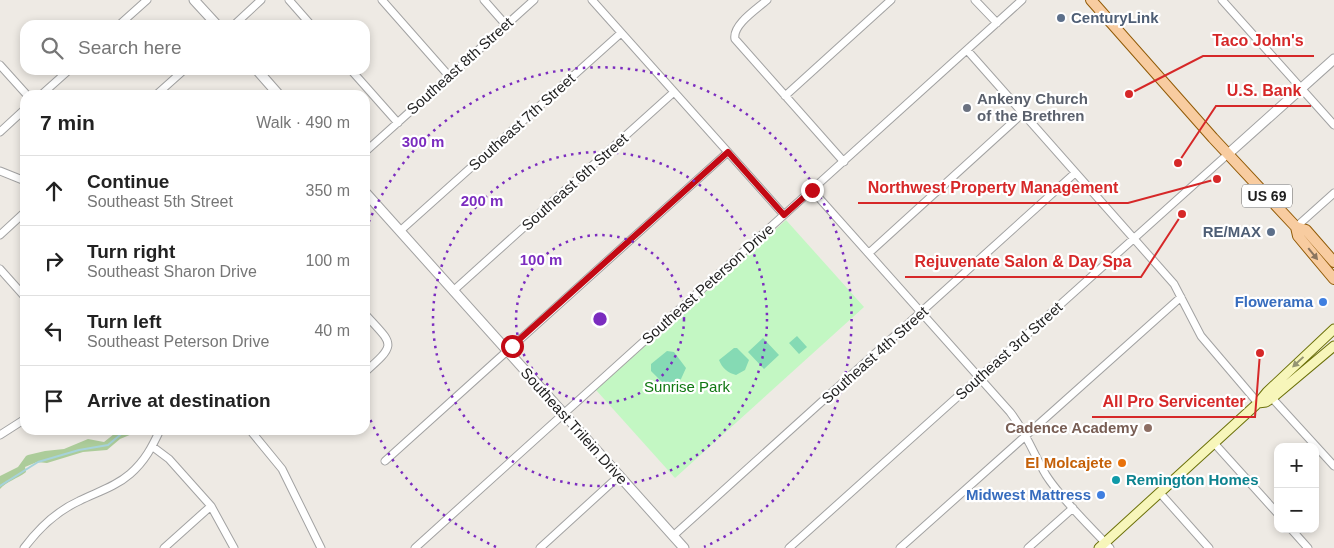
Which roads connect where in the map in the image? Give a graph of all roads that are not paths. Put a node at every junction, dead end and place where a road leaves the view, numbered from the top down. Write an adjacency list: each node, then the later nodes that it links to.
1 (147, 0): 15 (street)
2 (194, 0): 16 (street)
3 (261, 0): 17 (street)
4 (289, 0): 18 (street)
5 (382, 0): 29 (street)
6 (484, 0): 20 (street)
7 (534, 0): 20 (street, Southeast 8th Street)
8 (592, 0): 21 (street)
9 (767, 0): 38 (street)
10 (891, 0): 38 (street)
11 (976, 0): 19 (street)
12 (1022, 0): 19 (street, Southeast Peterson Drive)
13 (1091, 0): 46 (main road, US 69)
14 (1222, 0): 30 (street)
15 (125, 20)
16 (212, 20)
17 (239, 20)
18 (307, 20)
19 (997, 23): 22 (street, Southeast Peterson Drive)
20 (506, 25): 29 (street, Southeast 8th Street)
21 (621, 33): 37 (street); 57 (street, Southeast 7th Street)
22 (967, 50): 39 (street); 47 (street, Southeast Peterson Drive)
23 (1334, 59): 30 (street)
24 (0, 65): 31 (street)
25 (63, 75): 32 (street)
26 (178, 75): 33 (street)
27 (261, 75): 34 (street)
28 (355, 75): 35 (street)
29 (449, 76): 41 (street, Southeast 8th Street)
30 (1301, 88): 42 (street); 46 (street)
31 (22, 90)
32 (47, 90)
33 (162, 90)
34 (275, 90)
35 (369, 90)
36 (370, 91): 41 (street)
37 (674, 92): 45 (street); 65 (street, Southeast 6th Street)
38 (785, 96): 47 (street)
39 (1023, 113): 49 (street); 60 (street)
40 (20, 114): 43 (street)
41 (398, 123): 44 (street, Southeast 8th Street)
42 (1334, 125)
43 (0, 132)
44 (370, 148)
45 (728, 152): 54 (street); 71 (street)
46 (1228, 154): 56 (main road, US 69); 59 (street, Southeast 3rd Street)
47 (844, 162): 51 (street, Southeast Peterson Drive)
48 (0, 171): 50 (street)
49 (1075, 173): 59 (street); 67 (street, Southeast 4th Street)
50 (20, 179)
51 (812, 190): 54 (street, Southeast Peterson Drive); 60 (street)
52 (1334, 193): 56 (street)
53 (370, 198): 57 (street, Southeast Trilein Drive)
54 (784, 215): 76 (street, Southeast Peterson Drive)
55 (20, 217): 58 (street)
56 (1296, 227): 61 (main road, US 69); 63 (main road, US 69, one-way to 63)
57 (400, 231): 65 (street, Southeast Trilein Drive)
58 (0, 235)
59 (1134, 238): 66 (street); 73 (street, Southeast 3rd Street)
60 (869, 253): 67 (street)
61 (1334, 262)
62 (0, 269): 64 (street)
63 (1334, 279)
64 (20, 291)
65 (454, 291): 71 (street, Southeast Trilein Drive)
66 (1181, 297): 75 (street); 81 (street)
67 (922, 312): 73 (street); 92 (street, Southeast 4th Street)
68 (370, 320): 72 (street)
69 (1334, 329): 75 (main road, one-way to 75)
70 (1334, 346): 74 (main road)
71 (507, 351): 76 (street, Southeast Trilein Drive); 84 (street)
72 (370, 367)
73 (980, 378): 81 (street); 101 (street, Southeast 3rd Street)
74 (1272, 398): 75 (main road); 85 (street)
75 (1258, 403): 82 (main road)
76 (564, 414): 86 (street, Southeast Trilein Drive); 98 (street, Southeast Peterson Drive)
77 (20, 422): 78 (street)
78 (0, 435)
79 (158, 435): 83 (street)
80 (254, 435): 97 (street)
81 (1026, 435): 89 (street); 102 (street)
82 (1214, 443): 87 (main road); 90 (street)
83 (153, 447): 88 (street); 94 (street)
84 (385, 461)
85 (1334, 466)
86 (619, 476): 92 (street, Southeast Trilein Drive); 99 (street)
87 (1160, 493): 93 (main road); 104 (street)
88 (211, 506): 95 (street); 96 (street)
89 (1073, 508): 93 (street); 103 (street)
90 (1274, 510)
91 (1295, 533): 105 (street)
92 (673, 536): 100 (street, Southeast Trilein Drive)
93 (1104, 546)
94 (24, 548)
95 (164, 548)
96 (234, 548)
97 (321, 548)
98 (415, 548)
99 (540, 548)
100 (684, 548)
101 (789, 548)
102 (900, 548)
103 (1028, 548)
104 (1209, 548)
105 (1308, 548)

